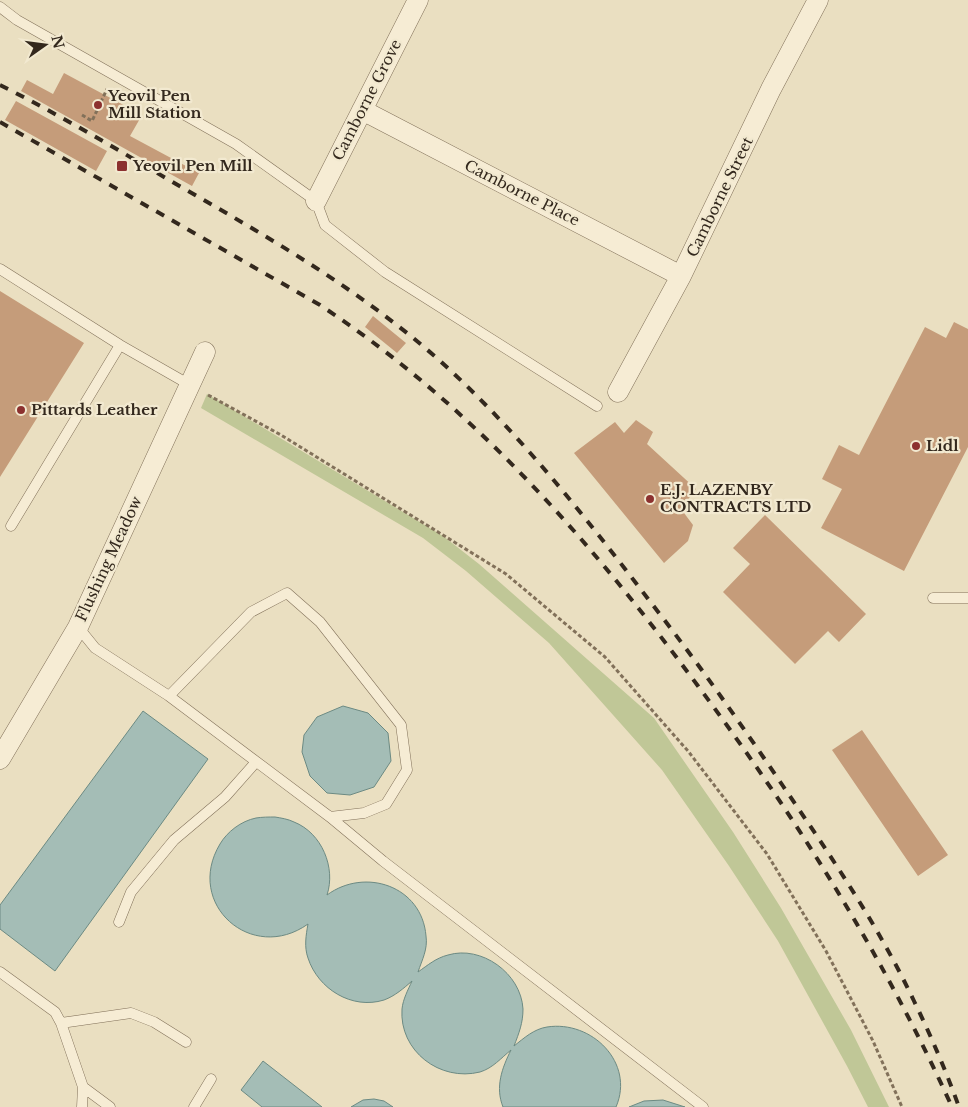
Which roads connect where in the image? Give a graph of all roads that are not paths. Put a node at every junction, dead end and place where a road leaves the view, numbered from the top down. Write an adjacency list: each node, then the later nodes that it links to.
1 (418, 0): 4 (street, Camborne Grove)
2 (818, 0): 7 (street, Camborne Street)
3 (0, 7): 5 (lane)
4 (362, 110): 5 (street, Camborne Grove); 7 (street, Camborne Place)
5 (316, 201): 12 (lane)
6 (0, 269): 8 (lane)
7 (682, 276): 11 (street, Camborne Street)
8 (120, 345): 10 (lane); 13 (lane)
9 (205, 352): 10 (street, Flushing Meadow)
10 (190, 385): 16 (street, Flushing Meadow)
11 (618, 392)
12 (597, 406)
13 (11, 526)
14 (933, 598): 15 (lane)
15 (968, 598)
16 (78, 627): 17 (lane); 18 (street, Flushing Meadow)
17 (169, 696): 19 (lane); 20 (lane)
18 (0, 759)
19 (256, 762): 20 (lane); 21 (lane)
20 (330, 817): 30 (lane)
21 (119, 922)
22 (0, 972): 23 (lane)
23 (62, 1022): 24 (lane); 26 (lane)
24 (186, 1042)
25 (211, 1079): 29 (lane)
26 (83, 1087): 27 (lane); 28 (lane)
27 (82, 1107)
28 (110, 1107)
29 (194, 1107)
30 (703, 1107)

